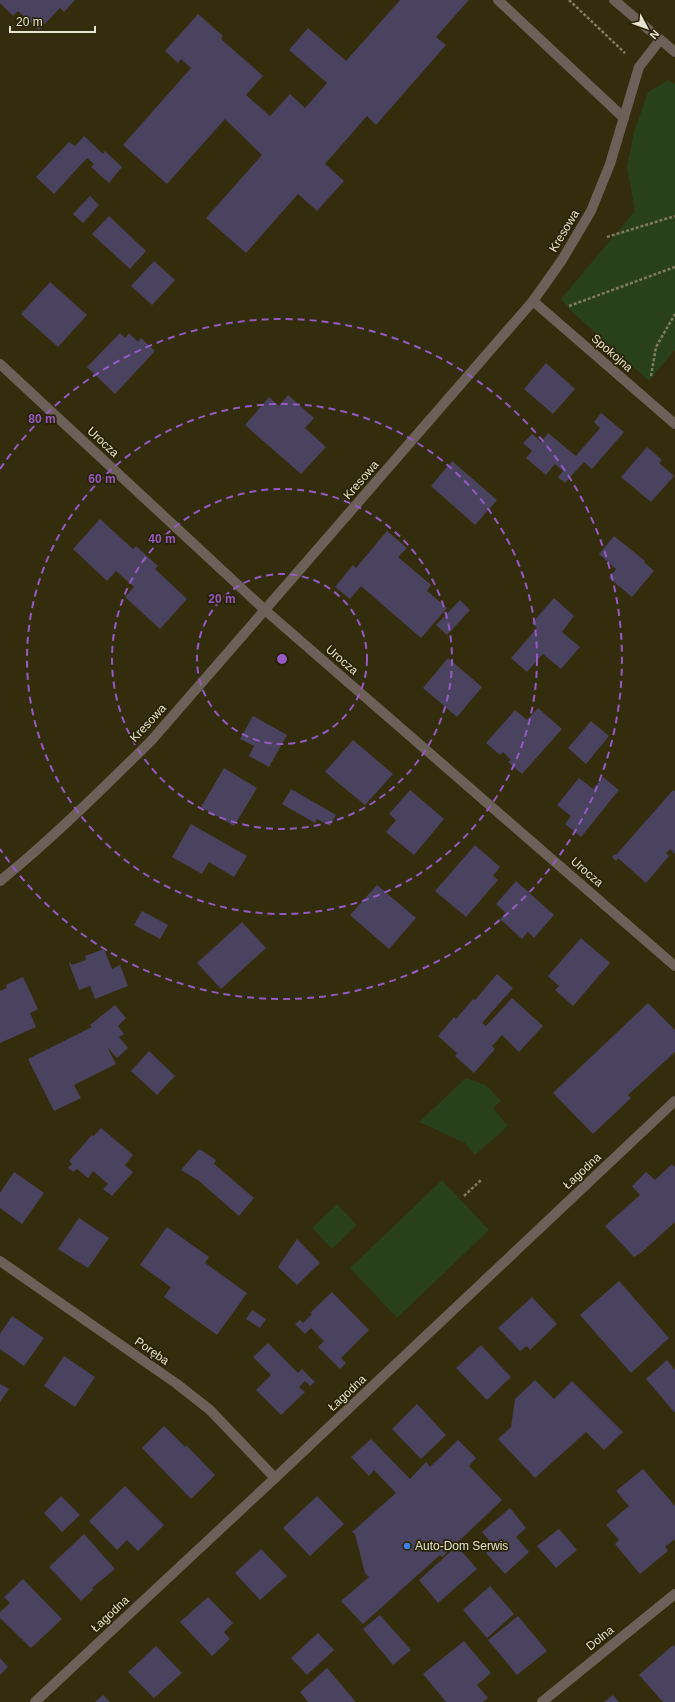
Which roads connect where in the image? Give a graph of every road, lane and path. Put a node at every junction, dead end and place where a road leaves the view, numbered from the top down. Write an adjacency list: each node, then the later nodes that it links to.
1 (498, 0): 7 (street)
2 (569, 0): 6 (path)
3 (614, 0): 4 (street)
4 (660, 40): 5 (street); 6 (street, Kresowa)
5 (675, 52)
6 (639, 67): 7 (street, Kresowa)
7 (624, 118): 11 (street, Kresowa)
8 (675, 216): 9 (path)
9 (607, 237)
10 (675, 267): 12 (path)
11 (533, 301): 12 (street, Spokojna); 17 (street, Kresowa)
12 (545, 312): 15 (street, Spokojna)
13 (675, 314): 15 (path)
14 (0, 364): 17 (street, Urocza)
15 (651, 403): 16 (street, Spokojna)
16 (675, 424)
17 (266, 611): 18 (street, Kresowa); 19 (street, Urocza)
18 (0, 881)
19 (675, 966)
20 (675, 1101): 24 (street, Łagodna)
21 (481, 1180): 22 (path)
22 (464, 1196)
23 (0, 1261): 24 (street, Poręba)
24 (275, 1478): 26 (street, Łagodna)
25 (675, 1594): 27 (street, Dolna)
26 (35, 1702)
27 (542, 1702)

